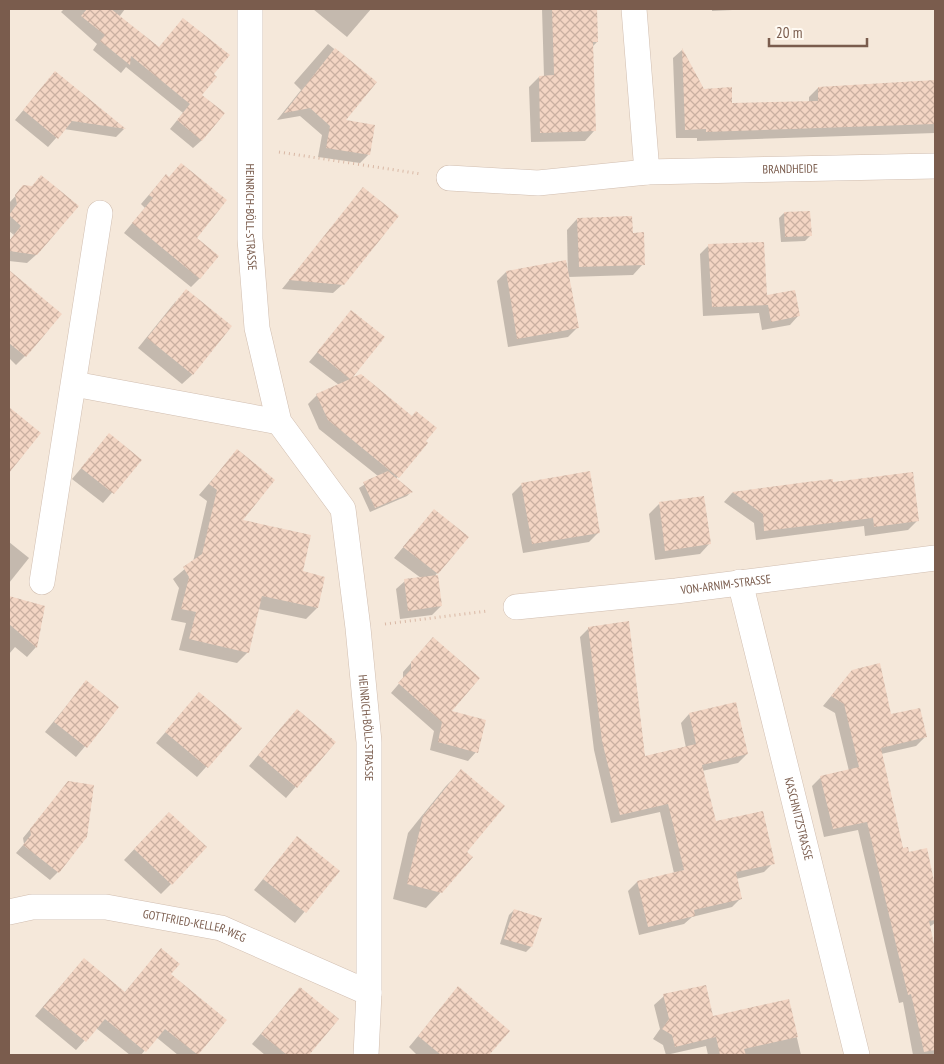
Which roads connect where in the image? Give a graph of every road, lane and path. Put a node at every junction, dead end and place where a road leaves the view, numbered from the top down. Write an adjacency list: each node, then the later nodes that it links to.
1 (250, 9): 3 (street, HEINRICH-BÖLL-STRASSE)
2 (634, 9): 5 (street)
3 (251, 148): 6 (path); 9 (street, HEINRICH-BÖLL-STRASSE)
4 (935, 166): 5 (street, BRANDHEIDE)
5 (647, 172): 6 (street, BRANDHEIDE)
6 (449, 178)
7 (100, 213): 8 (street)
8 (74, 384): 9 (street); 11 (street)
9 (279, 422): 14 (street, HEINRICH-BÖLL-STRASSE)
10 (935, 558): 12 (street, VON-ARNIM-STRASSE)
11 (42, 582)
12 (740, 582): 13 (street, VON-ARNIM-STRASSE); 18 (street, KASCHNITZSTRASSE)
13 (516, 607): 14 (path)
14 (358, 628): 16 (street, HEINRICH-BÖLL-STRASSE)
15 (9, 912): 16 (street, GOTTFRIED-KELLER-WEG)
16 (369, 993): 17 (street, HEINRICH-BÖLL-STRASSE)
17 (366, 1055)
18 (856, 1055)

